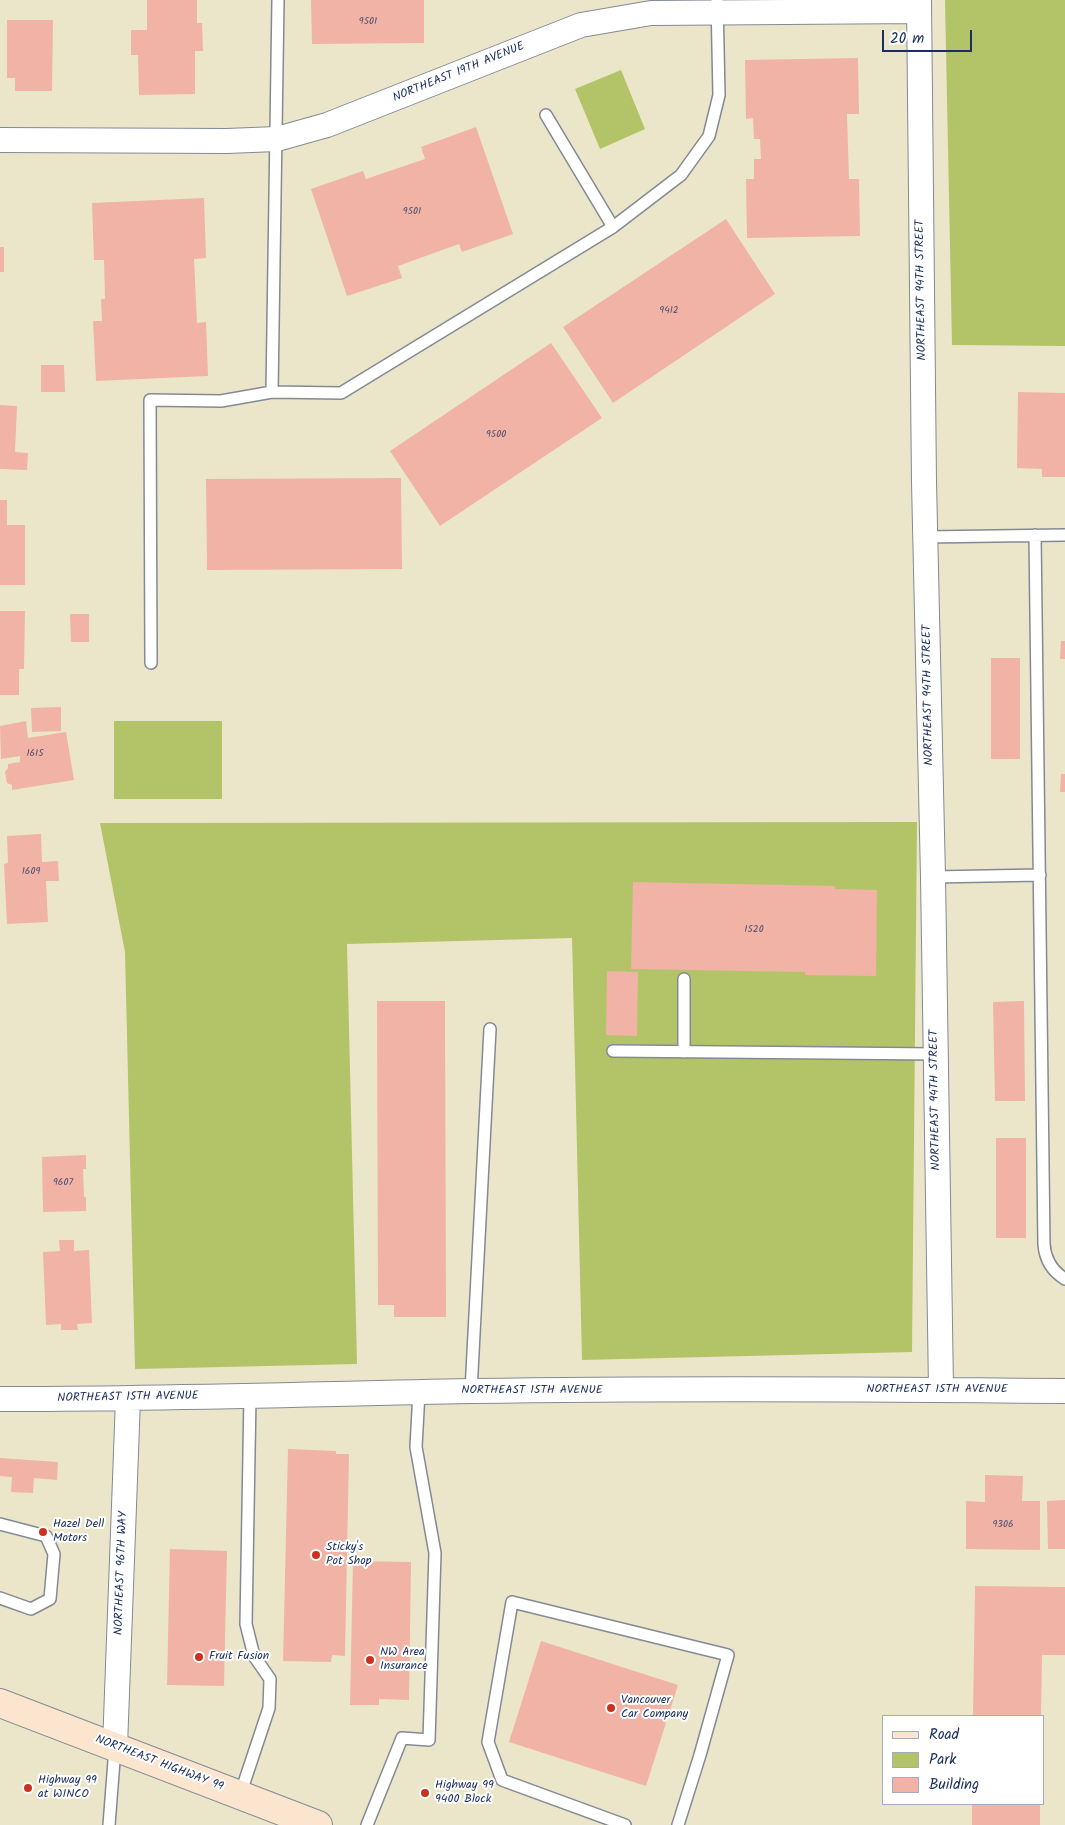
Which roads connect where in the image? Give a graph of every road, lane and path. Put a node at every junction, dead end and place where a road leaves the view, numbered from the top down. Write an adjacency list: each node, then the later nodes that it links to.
1 (278, 0): 5 (lane)
2 (717, 6): 3 (street, NORTHEAST 19TH AVENUE); 5 (street, NORTHEAST 19TH AVENUE); 7 (lane)
3 (919, 6): 11 (street, NORTHEAST 94TH STREET)
4 (546, 115): 7 (lane)
5 (277, 139): 6 (street, NORTHEAST 19TH AVENUE); 8 (lane)
6 (0, 140)
7 (613, 227): 8 (lane)
8 (272, 392): 12 (lane)
9 (1036, 535): 10 (lane); 11 (lane); 13 (lane)
10 (1065, 535)
11 (926, 537): 14 (street, NORTHEAST 94TH STREET)
12 (152, 663)
13 (1040, 875): 14 (lane); 20 (lane)
14 (933, 877): 19 (street, NORTHEAST 94TH STREET)
15 (684, 979): 18 (lane)
16 (490, 1029): 22 (lane)
17 (613, 1051): 18 (lane)
18 (684, 1052): 19 (lane)
19 (936, 1054): 21 (street, NORTHEAST 94TH STREET)
20 (1065, 1279)
21 (941, 1389): 22 (street, NORTHEAST 15TH AVENUE); 23 (street, NORTHEAST 15TH AVENUE)
22 (471, 1391): 24 (street, NORTHEAST 15TH AVENUE)
23 (1065, 1391)
24 (419, 1392): 25 (street, NORTHEAST 15TH AVENUE); 35 (lane)
25 (250, 1396): 27 (street, NORTHEAST 15TH AVENUE); 32 (lane)
26 (0, 1399): 27 (street, NORTHEAST 15TH AVENUE)
27 (128, 1399): 31 (street, NORTHEAST 96TH WAY)
28 (0, 1524): 29 (lane)
29 (0, 1598)
30 (0, 1703): 31 (main road, NORTHEAST HIGHWAY 99)
31 (115, 1746): 32 (main road, NORTHEAST HIGHWAY 99); 33 (lane)
32 (240, 1795): 34 (main road, NORTHEAST HIGHWAY 99)
33 (109, 1825)
34 (318, 1825)
35 (366, 1825)
36 (625, 1825): 37 (lane)
37 (678, 1825)

